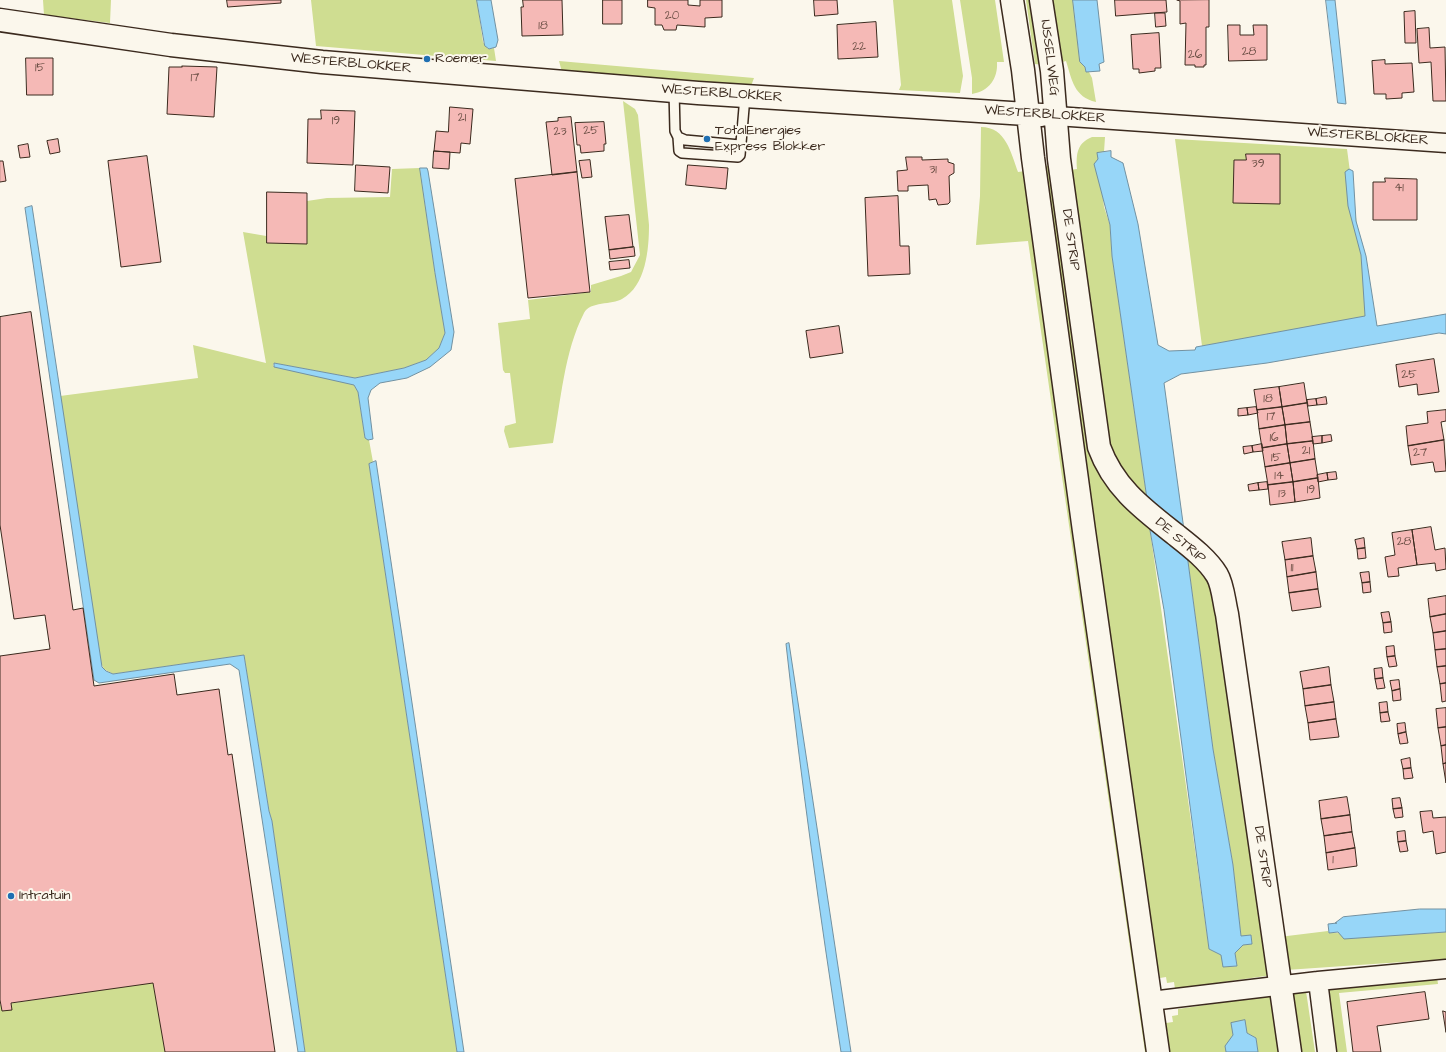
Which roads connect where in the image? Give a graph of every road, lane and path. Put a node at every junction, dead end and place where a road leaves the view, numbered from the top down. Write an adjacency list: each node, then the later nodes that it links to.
1 (1012, 0): 6 (street, IJSSELWEG)
2 (1041, 0): 7 (street, IJSSELWEG)
3 (0, 20): 4 (street, WESTERBLOKKER)
4 (674, 90): 5 (street, WESTERBLOKKER); 8 (lane)
5 (745, 96): 6 (street, WESTERBLOKKER); 10 (lane)
6 (1028, 114): 7 (street, WESTERBLOKKER); 14 (street, DE STRIP)
7 (1056, 116): 9 (street, WESTERBLOKKER); 13 (street, DE STRIP)
8 (678, 137): 10 (lane); 10 (lane)
9 (1446, 143)
10 (740, 145)
11 (1446, 969): 12 (street)
12 (1318, 981): 13 (street); 17 (street)
13 (1280, 986): 14 (street); 16 (street, DE STRIP)
14 (1150, 1001): 15 (street, DE STRIP)
15 (1158, 1052)
16 (1290, 1052)
17 (1327, 1052)

